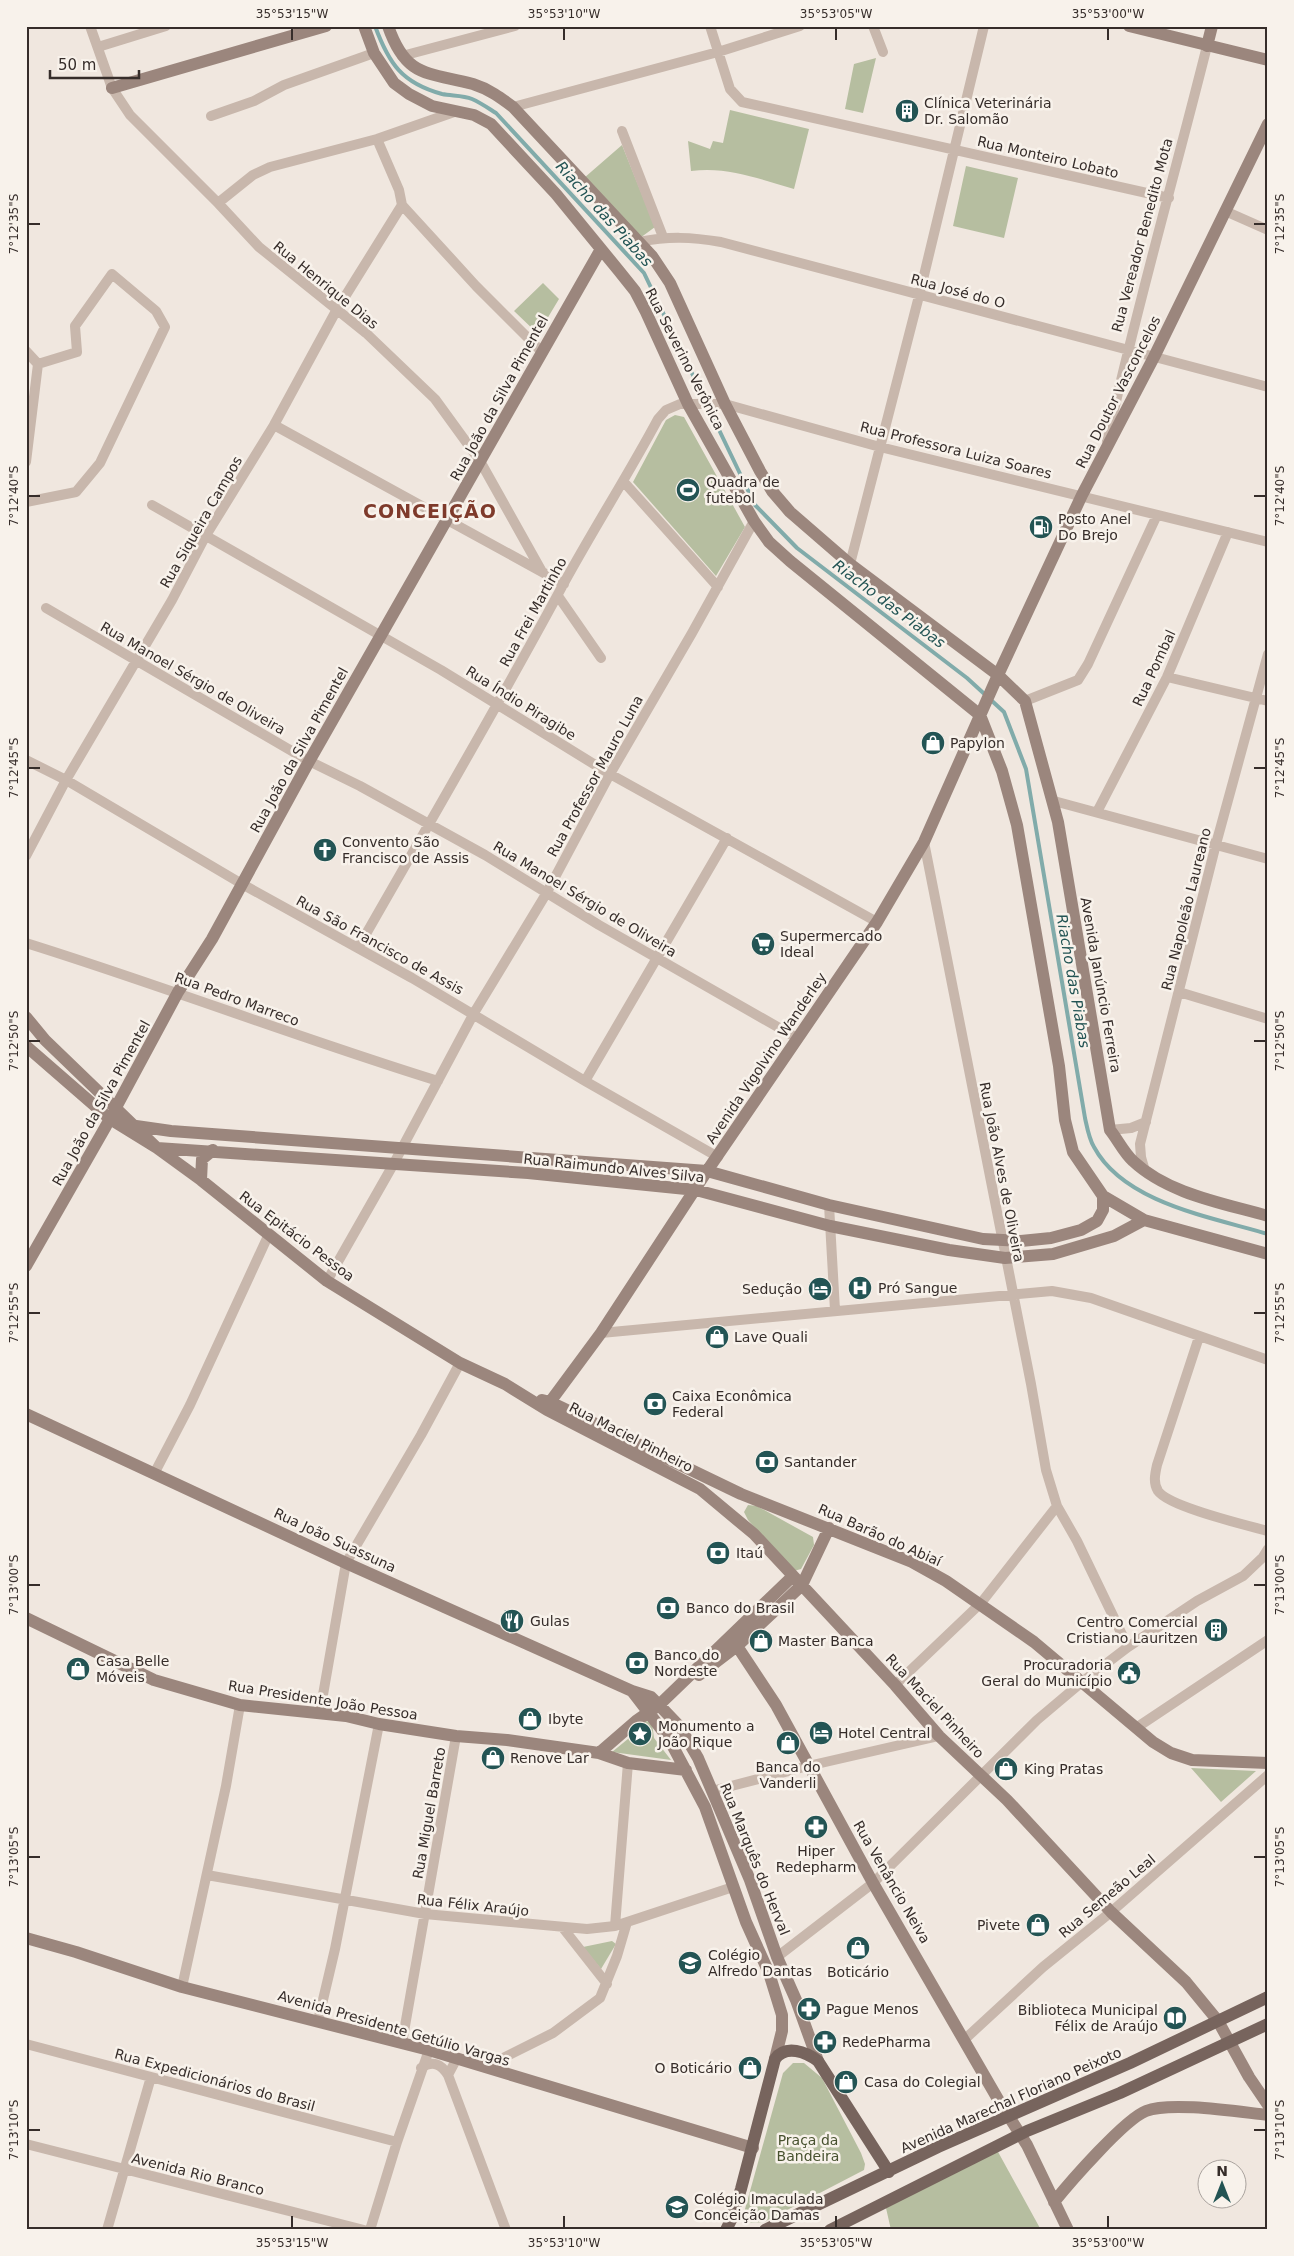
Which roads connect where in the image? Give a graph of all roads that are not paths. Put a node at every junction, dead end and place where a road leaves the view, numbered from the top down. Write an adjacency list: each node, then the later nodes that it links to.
1 (90, 26): 14 (street, Rua Henrique Dias)
2 (166, 26): 14 (street)
3 (326, 26): 20 (main road)
4 (364, 26): 17 (main road, Rua Severino Verônica)
5 (388, 26): 18 (main road, Rua Severino Verônica)
6 (515, 26): 18 (street)
7 (710, 26): 15 (street, Rua Monteiro Lobato)
8 (800, 26): 15 (street)
9 (873, 26): 16 (street)
10 (984, 26): 27 (street)
11 (1129, 26): 13 (main road)
12 (1212, 26): 13 (main road, Rua Vereador Benedito Mota)
13 (1207, 46): 19 (main road); 28 (street, Rua Vereador Benedito Mota)
14 (98, 48): 20 (street, Rua Henrique Dias)
15 (718, 52): 21 (street); 27 (street, Rua Monteiro Lobato)
16 (883, 52)
17 (374, 53): 22 (main road, Rua Severino Verônica); 23 (street)
18 (402, 56): 21 (main road, Rua Severino Verônica)
19 (1268, 60)
20 (112, 88): 29 (street, Rua Henrique Dias)
21 (513, 107): 34 (main road, Rua Severino Verônica)
22 (459, 111): 26 (street); 35 (main road, Rua Severino Verônica)
23 (211, 116)
24 (1268, 124): 31 (main road, Rua Doutor Vasconcelos)
25 (622, 131): 33 (street)
26 (377, 139): 29 (street); 30 (street)
27 (954, 150): 28 (street, Rua Monteiro Lobato); 36 (street)
28 (1169, 198): 38 (street, Rua Vereador Benedito Mota)
29 (218, 204): 37 (street, Rua Henrique Dias)
30 (402, 205): 37 (street, Rua Siqueira Campos); 40 (street)
31 (1225, 211): 32 (street); 41 (main road, Rua Doutor Vasconcelos)
32 (1268, 230)
33 (664, 237): 34 (street, Rua José do O); 36 (street, Rua José do O)
34 (639, 242): 45 (main road, Rua Severino Verônica)
35 (601, 249): 40 (main road, Rua João da Silva Pimentel); 44 (main road, Rua Severino Verônica)
36 (919, 296): 38 (street, Rua José do O); 47 (street)
37 (336, 311): 46 (street, Rua Siqueira Campos); 49 (street, Rua Henrique Dias)
38 (1127, 350): 41 (street, Rua José do O); 48 (street, Rua Vereador Benedito Mota)
39 (26, 351): 42 (street)
40 (542, 352): 49 (main road, Rua João da Silva Pimentel)
41 (1154, 357): 43 (street, Rua José do O); 48 (main road, Rua Doutor Vasconcelos)
42 (38, 364): 50 (street); 53 (street)
43 (1268, 387)
44 (688, 404): 45 (street, Rua Professora Luiza Soares); 51 (street, Rua Frei Martinho); 57 (main road, Rua Severino Verônica)
45 (725, 404): 47 (street, Rua Professora Luiza Soares); 61 (main road, Rua Severino Verônica)
46 (274, 425): 56 (street); 59 (street, Rua Siqueira Campos)
47 (880, 446): 52 (street, Rua Professora Luiza Soares); 61 (street)
48 (1104, 452): 52 (main road, Rua Doutor Vasconcelos)
49 (480, 461): 56 (main road, Rua João da Silva Pimentel); 62 (street, Rua Henrique Dias)
50 (26, 462)
51 (623, 481): 63 (street, Rua Frei Martinho); 64 (street)
52 (1082, 495): 55 (street, Rua Professora Luiza Soares); 72 (main road, Rua Doutor Vasconcelos)
53 (26, 502)
54 (152, 505): 59 (street, Rua Índio Piragibe)
55 (1157, 515): 58 (street, Rua Professora Luiza Soares); 74 (street)
56 (447, 520): 62 (street); 67 (main road, Rua João da Silva Pimentel)
57 (754, 521): 64 (street, Rua Professor Mauro Luna); 77 (main road, Rua Severino Verônica)
58 (1228, 532): 60 (street, Rua Professora Luiza Soares); 71 (street, Rua Pombal)
59 (205, 537): 67 (street, Rua Índio Piragibe); 70 (street, Rua Siqueira Campos)
60 (1268, 542)
61 (850, 564): 72 (main road, Rua Severino Verônica)
62 (541, 570): 63 (street)
63 (564, 584): 65 (street, Rua Frei Martinho)
64 (718, 587): 80 (street, Rua Professor Mauro Luna)
65 (558, 596): 69 (street); 76 (street, Rua Frei Martinho)
66 (46, 608): 70 (street, Rua Manoel Sérgio de Oliveira)
67 (382, 636): 76 (street, Rua Índio Piragibe); 79 (main road, Rua João da Silva Pimentel)
68 (1268, 654): 73 (street, Rua Napoleão Laureano)
69 (601, 658)
70 (135, 660): 79 (street, Rua Manoel Sérgio de Oliveira); 81 (street, Rua Siqueira Campos)
71 (1167, 677): 73 (street); 83 (street, Rua Pombal)
72 (996, 679): 74 (main road, Avenida Janúncio Ferreira); 77 (main road, Rua Doutor Vasconcelos)
73 (1256, 698): 75 (street); 87 (street, Rua Napoleão Laureano)
74 (1025, 701): 82 (main road, Avenida Janúncio Ferreira)
75 (1268, 701)
76 (499, 705): 80 (street, Rua Índio Piragibe); 84 (street, Rua Frei Martinho)
77 (982, 712): 86 (main road, Avenida Vigolvino Wanderley); 123 (main road)
78 (26, 760): 81 (street, Rua São Francisco de Assis)
79 (309, 761): 84 (street, Rua Manoel Sérgio de Oliveira); 90 (main road, Rua João da Silva Pimentel)
80 (610, 774): 85 (street, Rua Índio Piragibe); 91 (street, Rua Professor Mauro Luna)
81 (66, 780): 88 (street, Rua Siqueira Campos); 90 (street, Rua São Francisco de Assis)
82 (1054, 800): 83 (street); 109 (main road, Avenida Janúncio Ferreira)
83 (1098, 812): 87 (street)
84 (427, 824): 91 (street, Rua Manoel Sérgio de Oliveira); 94 (street, Rua Frei Martinho)
85 (727, 838): 92 (street, Rua Índio Piragibe); 95 (street)
86 (924, 842): 92 (main road, Avenida Vigolvino Wanderley); 129 (street, Rua João Alves de Oliveira)
87 (1216, 844): 89 (street); 97 (street, Rua Napoleão Laureano)
88 (26, 856)
89 (1268, 859)
90 (242, 884): 94 (street, Rua São Francisco de Assis); 96 (main road, Rua João da Silva Pimentel)
91 (546, 894): 95 (street, Rua Manoel Sérgio de Oliveira); 98 (street, Rua Professor Mauro Luna)
92 (878, 922): 101 (main road, Avenida Vigolvino Wanderley)
93 (26, 943): 96 (street, Rua Pedro Marreco)
94 (358, 948): 98 (street, Rua São Francisco de Assis)
95 (658, 959): 101 (street, Rua Manoel Sérgio de Oliveira); 104 (street)
96 (178, 992): 103 (street, Rua Pedro Marreco); 105 (main road, Rua João da Silva Pimentel)
97 (1179, 992): 100 (street); 107 (street, Rua Napoleão Laureano)
98 (474, 1013): 103 (street, Rua Professor Mauro Luna); 104 (street, Rua São Francisco de Assis)
99 (26, 1017): 105 (main road, Rua Epitácio Pessoa)
100 (1268, 1019)
101 (797, 1038): 114 (main road, Avenida Vigolvino Wanderley)
102 (26, 1046): 106 (main road)
103 (438, 1081): 112 (street, Rua Professor Mauro Luna)
104 (585, 1081): 114 (street, Rua São Francisco de Assis)
105 (116, 1107): 106 (main road, Rua João da Silva Pimentel); 108 (main road, Rua Epitácio Pessoa)
106 (110, 1119): 110 (main road); 132 (main road, Rua João da Silva Pimentel)
107 (1146, 1122): 109 (street); 118 (street, Rua Napoleão Laureano)
108 (136, 1126): 110 (main road, Rua Epitácio Pessoa); 112 (main road, Rua Raimundo Alves Silva)
109 (1110, 1130): 118 (main road, Avenida Janúncio Ferreira)
110 (157, 1148): 111 (main road, Rua Raimundo Alves Silva); 120 (main road, Rua Epitácio Pessoa)
111 (214, 1150): 116 (main road, Rua Raimundo Alves Silva); 120 (main road)
112 (401, 1150): 113 (main road, Rua Raimundo Alves Silva); 116 (street, Rua Professor Mauro Luna)
113 (530, 1157): 115 (main road, Rua Raimundo Alves Silva); 119 (street)
114 (718, 1157): 117 (main road, Avenida Vigolvino Wanderley)
115 (609, 1162): 117 (main road, Rua Raimundo Alves Silva); 121 (street)
116 (393, 1165): 119 (main road, Rua Raimundo Alves Silva); 133 (street)
117 (707, 1171): 122 (main road, Avenida Vigolvino Wanderley); 124 (main road, Rua Raimundo Alves Silva)
118 (1146, 1172): 125 (main road, Avenida Janúncio Ferreira)
119 (528, 1173): 121 (main road, Rua Raimundo Alves Silva)
120 (201, 1180): 128 (main road, Rua Epitácio Pessoa)
121 (608, 1181): 122 (main road, Rua Raimundo Alves Silva)
122 (696, 1190): 127 (main road, Rua Raimundo Alves Silva); 136 (main road, Avenida Vigolvino Wanderley)
123 (1103, 1196): 126 (main road); 129 (main road, Rua Raimundo Alves Silva)
124 (829, 1205): 127 (street); 129 (main road, Rua Raimundo Alves Silva)
125 (1268, 1216)
126 (1144, 1220): 130 (main road); 131 (main road, Rua Raimundo Alves Silva)
127 (830, 1226): 131 (main road, Rua Raimundo Alves Silva); 135 (street)
128 (268, 1236): 133 (main road, Rua Epitácio Pessoa); 142 (street)
129 (1002, 1241): 131 (street, Rua João Alves de Oliveira)
130 (1268, 1254)
131 (1005, 1258): 134 (street, Rua João Alves de Oliveira)
132 (26, 1266)
133 (327, 1281): 139 (main road, Rua Epitácio Pessoa)
134 (1012, 1294): 135 (street); 137 (street); 144 (street, Rua João Alves de Oliveira)
135 (835, 1310): 136 (street)
136 (601, 1333): 140 (main road, Avenida Vigolvino Wanderley)
137 (1199, 1337): 138 (street); 147 (street)
138 (1268, 1360)
139 (460, 1363): 140 (main road, Rua Epitácio Pessoa); 149 (street)
140 (548, 1406): 143 (main road, Rua Barão do Abiaí); 145 (main road, Rua Maciel Pinheiro)
141 (26, 1414): 142 (main road, Rua João Suassuna)
142 (154, 1474): 149 (main road, Rua João Suassuna)
143 (741, 1494): 145 (main road); 146 (main road, Rua Barão do Abiaí)
144 (1057, 1506): 151 (street); 155 (street, Rua João Alves de Oliveira)
145 (728, 1512): 150 (main road, Rua Maciel Pinheiro)
146 (829, 1528): 150 (main road); 151 (main road, Rua Barão do Abiaí)
147 (1268, 1531)
148 (1268, 1549): 155 (street)
149 (346, 1563): 160 (main road, Rua João Suassuna); 161 (street)
150 (797, 1581): 154 (main road); 157 (main road); 158 (main road, Rua Maciel Pinheiro)
151 (981, 1603): 156 (main road, Rua Barão do Abiaí); 158 (street)
152 (26, 1618): 159 (main road, Rua Presidente João Pessoa)
153 (1268, 1640): 163 (street)
154 (736, 1646): 157 (main road); 169 (main road, Rua Venâncio Neiva)
155 (1128, 1646): 156 (street)
156 (1082, 1682): 163 (main road, Rua Barão do Abiaí); 171 (street)
157 (680, 1684): 160 (main road)
158 (895, 1684): 165 (main road, Rua Maciel Pinheiro)
159 (240, 1705): 161 (main road, Rua Presidente João Pessoa); 174 (street)
160 (654, 1709): 166 (main road); 170 (main road, Rua Marquês do Herval); 173 (main road, Rua Marquês do Herval)
161 (320, 1712): 162 (main road, Rua Presidente João Pessoa)
162 (379, 1724): 164 (main road, Rua Presidente João Pessoa); 177 (street)
163 (1136, 1728): 168 (main road, Rua Barão do Abiaí)
164 (456, 1736): 166 (main road, Rua Presidente João Pessoa); 179 (street, Rua Miguel Barreto)
165 (939, 1736): 169 (street); 171 (main road, Rua Maciel Pinheiro)
166 (600, 1753): 167 (main road, Rua Presidente João Pessoa)
167 (628, 1763): 170 (main road, Rua Presidente João Pessoa); 181 (street)
168 (1268, 1763)
169 (808, 1766): 173 (street); 175 (main road, Rua Venâncio Neiva)
170 (686, 1770): 176 (main road, Rua Marquês do Herval)
171 (980, 1775): 175 (street); 178 (main road, Rua Maciel Pinheiro)
172 (1268, 1775): 178 (street, Rua Semeão Leal)
173 (712, 1791): 184 (main road, Rua Marquês do Herval)
174 (207, 1875): 177 (street, Rua Félix Araújo); 186 (street)
175 (873, 1883): 184 (street); 191 (main road, Rua Venâncio Neiva)
176 (733, 1887): 180 (street, Rua Félix Araújo); 196 (main road, Rua Marquês do Herval)
177 (343, 1900): 179 (street, Rua Félix Araújo); 188 (street)
178 (1111, 1912): 189 (main road, Rua Maciel Pinheiro); 191 (street, Rua Semeão Leal)
179 (426, 1914): 182 (street, Rua Félix Araújo); 193 (street, Rua Miguel Barreto)
180 (627, 1922): 181 (street, Rua Félix Araújo); 185 (street)
181 (615, 1926): 182 (street, Rua Félix Araújo)
182 (563, 1928): 185 (street)
183 (26, 1938): 186 (main road, Avenida Presidente Getúlio Vargas)
184 (777, 1957): 198 (main road, Rua Marquês do Herval)
185 (607, 1984): 199 (street)
186 (182, 1987): 188 (main road, Avenida Presidente Getúlio Vargas)
187 (1268, 1997): 189 (main road, Avenida Marechal Floriano Peixoto)
188 (318, 2020): 193 (main road, Avenida Presidente Getúlio Vargas)
189 (1218, 2020): 192 (main road, Rua Maciel Pinheiro); 204 (main road, Avenida Marechal Floriano Peixoto)
190 (1268, 2024): 192 (main road)
191 (965, 2039): 204 (main road, Rua Venâncio Neiva)
192 (1231, 2041): 203 (main road, Rua Maciel Pinheiro); 206 (main road)
193 (402, 2043): 195 (main road, Avenida Presidente Getúlio Vargas)
194 (26, 2044): 202 (street, Rua Expedicionários do Brasil)
195 (429, 2050): 197 (main road, Avenida Presidente Getúlio Vargas); 200 (street)
196 (775, 2059): 198 (main road); 209 (main road)
197 (456, 2060): 199 (main road, Avenida Presidente Getúlio Vargas); 201 (street)
198 (818, 2061): 211 (main road)
199 (485, 2067): 209 (main road, Avenida Presidente Getúlio Vargas)
200 (421, 2068): 201 (street); 207 (street)
201 (448, 2075): 218 (street)
202 (151, 2077): 207 (street, Rua Expedicionários do Brasil); 210 (street)
203 (1268, 2105)
204 (1009, 2115): 206 (main road, Rua Venâncio Neiva); 211 (main road, Avenida Marechal Floriano Peixoto)
205 (1268, 2115): 212 (main road)
206 (1021, 2134): 212 (main road, Rua Venâncio Neiva); 214 (main road)
207 (397, 2142): 217 (street)
208 (26, 2144): 210 (street, Avenida Rio Branco)
209 (752, 2148): 213 (main road)
210 (124, 2170): 215 (street); 216 (street, Avenida Rio Branco)
211 (889, 2172): 219 (main road, Avenida Marechal Floriano Peixoto)
212 (1054, 2202): 220 (main road, Rua Venâncio Neiva)
213 (731, 2227)
214 (835, 2229)
215 (107, 2230)
216 (364, 2230)
217 (370, 2230)
218 (506, 2230)
219 (765, 2230)
220 (1068, 2230)

